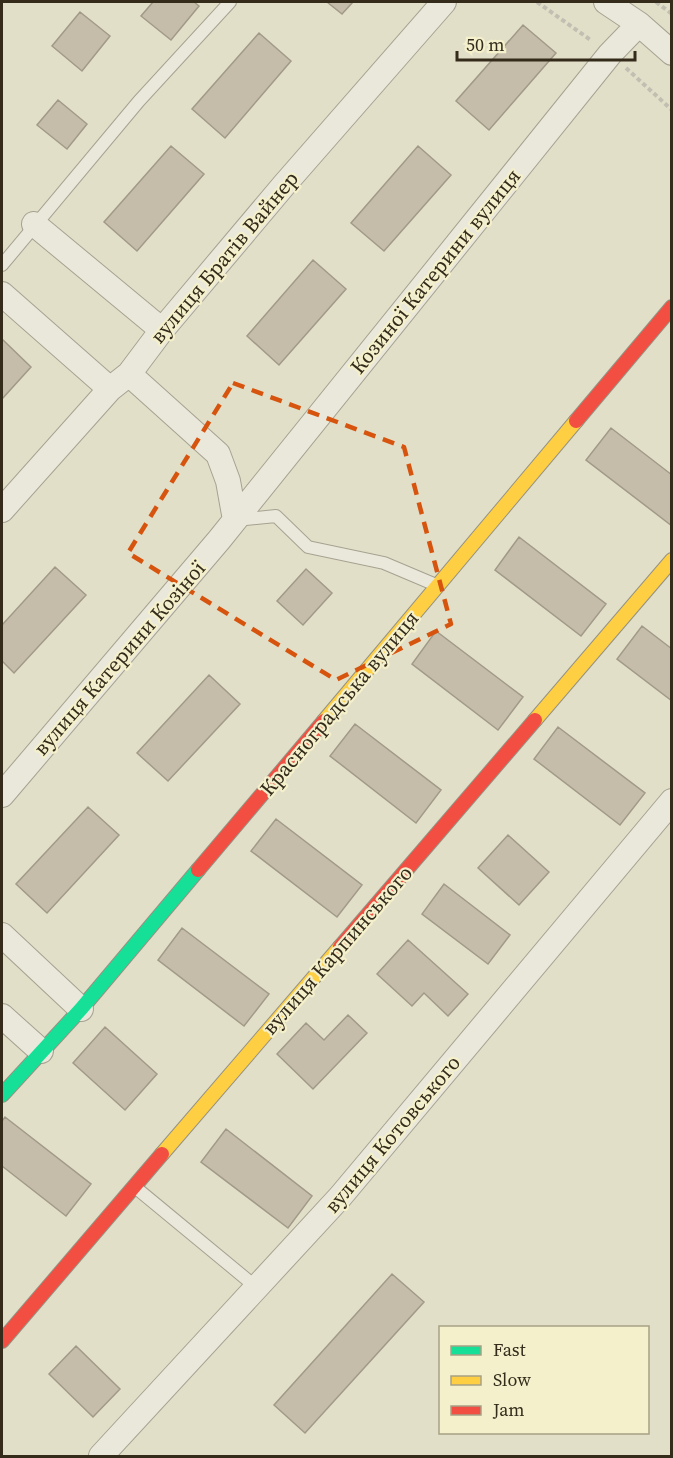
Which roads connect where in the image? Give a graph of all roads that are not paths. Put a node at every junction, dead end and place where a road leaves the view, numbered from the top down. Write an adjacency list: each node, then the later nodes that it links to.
1 (230, 2): 6 (lane)
2 (444, 2): 10 (street, вулиця Братів Вайнер)
3 (606, 2): 4 (street)
4 (639, 24): 5 (street); 13 (street, Козиної Катерини вулиця)
5 (672, 53)
6 (34, 224): 7 (lane); 10 (street)
7 (2, 265)
8 (2, 294): 11 (street)
9 (672, 307): 15 (street, Красноградська вулиця)
10 (162, 330): 11 (street, вулиця Братів Вайнер)
11 (119, 381): 12 (street, вулиця Братів Вайнер); 13 (street)
12 (2, 510)
13 (235, 520): 15 (lane); 16 (street, вулиця Катерини Козіної)
14 (672, 560): 23 (street, вулиця Карпинського)
15 (437, 586): 19 (street, Красноградська вулиця)
16 (2, 795)
17 (672, 801): 24 (street, вулиця Котовського)
18 (2, 935): 19 (street)
19 (81, 1009): 21 (street, Красноградська вулиця)
20 (2, 1016): 21 (street)
21 (41, 1051): 22 (street, Красноградська вулиця)
22 (2, 1095)
23 (134, 1186): 24 (lane); 25 (street, вулиця Карпинського)
24 (256, 1287): 26 (street, вулиця Котовського)
25 (2, 1341)
26 (101, 1456)

